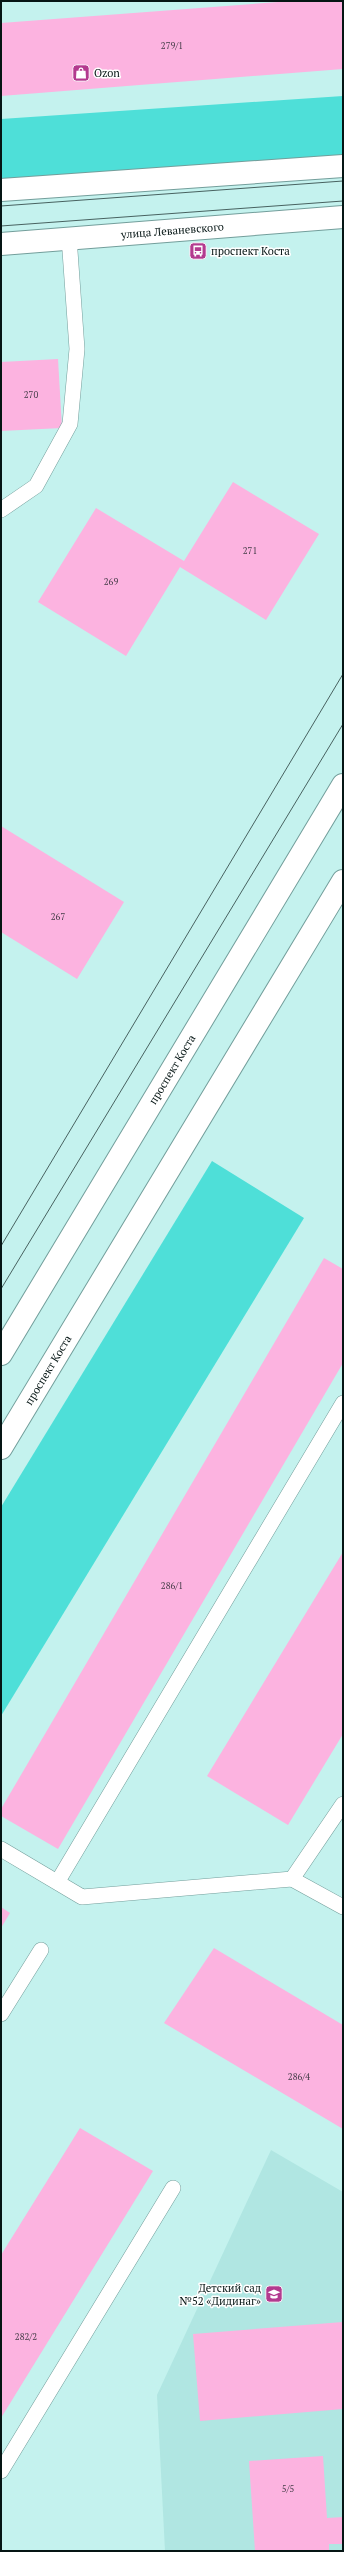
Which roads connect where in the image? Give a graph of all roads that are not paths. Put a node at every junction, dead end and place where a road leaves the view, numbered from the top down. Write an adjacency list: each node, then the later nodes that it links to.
1 (343, 166): 2 (main road)
2 (1, 190)
3 (343, 217): 4 (main road, улица Леваневского)
4 (68, 237): 5 (main road, улица Леваневского); 6 (lane)
5 (1, 244)
6 (1, 510)
7 (343, 785): 9 (main road, проспект Коста)
8 (343, 881): 11 (main road, проспект Коста)
9 (1, 1354)
10 (343, 1403): 15 (lane)
11 (1, 1448)
12 (343, 1804): 14 (lane)
13 (1, 1849): 15 (lane)
14 (292, 1879): 15 (lane); 16 (lane)
15 (58, 1881)
16 (343, 1907)
17 (41, 1950): 18 (lane)
18 (1, 2014)
19 (173, 2188): 20 (lane)
20 (1, 2471)

